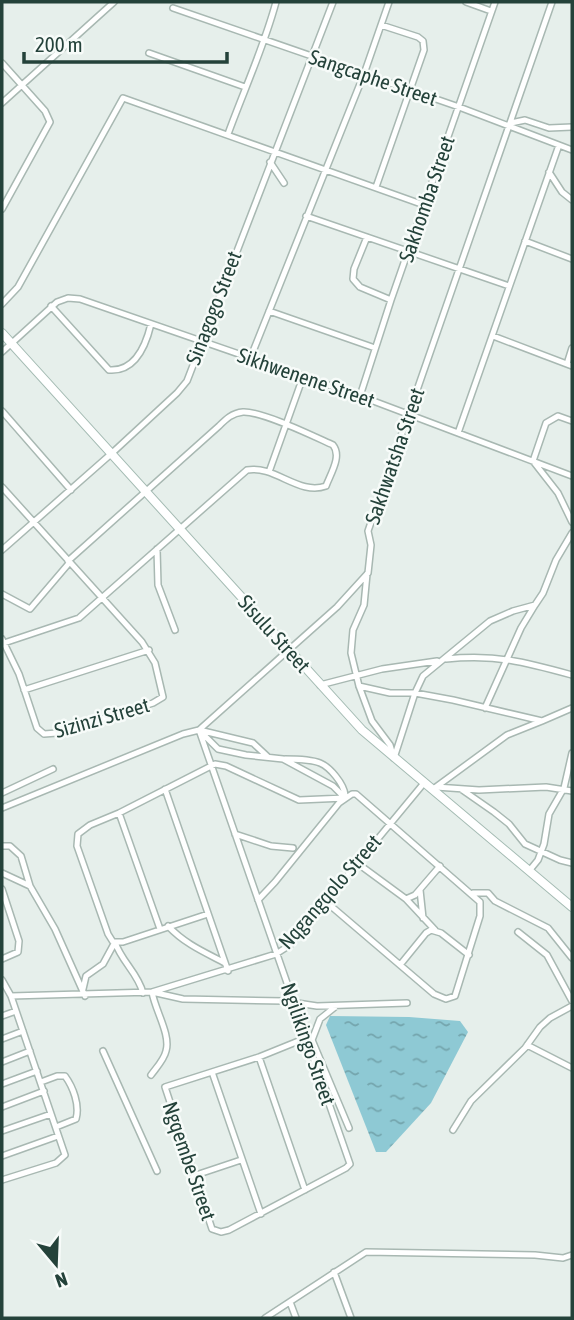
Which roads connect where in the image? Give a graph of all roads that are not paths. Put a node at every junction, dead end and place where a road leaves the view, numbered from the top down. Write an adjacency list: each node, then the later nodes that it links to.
1 (114, 2): 16 (street)
2 (276, 2): 11 (street)
3 (333, 2): 13 (street, Sinagogo Street)
4 (389, 2): 10 (street)
5 (466, 2): 9 (street)
6 (495, 2): 9 (street, Sakhomba Street)
7 (552, 2): 21 (street, Sakhwatsha Street)
8 (173, 8): 11 (street, Sangcaphe Street)
9 (491, 11): 20 (street, Sakhomba Street)
10 (381, 25): 15 (street); 18 (street)
11 (265, 40): 13 (street, Sangcaphe Street); 17 (street)
12 (149, 52): 17 (street)
13 (313, 57): 15 (street, Sangcaphe Street); 26 (street, Sinagogo Street)
14 (2, 63): 16 (street)
15 (364, 74): 18 (street, Sangcaphe Street); 28 (street)
16 (22, 85): 19 (street); 34 (street)
17 (245, 86): 23 (street)
18 (410, 91): 20 (street, Sangcaphe Street); 31 (street)
19 (2, 103)
20 (459, 107): 21 (street, Sangcaphe Street); 33 (street, Sakhomba Street)
21 (509, 125): 22 (street); 24 (street, Sangcaphe Street); 40 (street, Sakhwatsha Street)
22 (572, 127)
23 (228, 134): 26 (street); 43 (street)
24 (559, 145): 25 (street, Sangcaphe Street); 29 (street)
25 (572, 150)
26 (274, 152): 27 (street, Sinagogo Street); 28 (street)
27 (270, 162): 30 (street); 49 (street, Sinagogo Street)
28 (325, 168): 31 (street); 35 (street)
29 (549, 172): 32 (street); 37 (street)
30 (284, 183)
31 (376, 187): 33 (street)
32 (572, 200)
33 (424, 205): 38 (street, Sakhomba Street)
34 (2, 209)
35 (306, 216): 36 (street); 45 (street)
36 (367, 237): 38 (street); 42 (street)
37 (525, 241): 39 (street); 41 (street)
38 (409, 251): 40 (street); 42 (street, Sakhomba Street)
39 (572, 259)
40 (459, 270): 41 (street); 59 (street, Sakhwatsha Street)
41 (509, 286): 48 (street)
42 (391, 300): 51 (street, Sakhomba Street)
43 (2, 304)
44 (51, 306): 46 (street, Sikhwenene Street); 46 (street); 50 (street)
45 (269, 311): 51 (street); 54 (street)
46 (151, 324): 49 (street, Sikhwenene Street)
47 (2, 333): 50 (street, Sisulu Street)
48 (493, 336): 55 (street); 62 (street)
49 (201, 341): 54 (street, Sikhwenene Street); 63 (street, Sinagogo Street)
50 (11, 344): 53 (street); 63 (street, Sisulu Street)
51 (375, 348): 57 (street, Sakhomba Street)
52 (572, 348): 55 (street)
53 (2, 352)
54 (250, 359): 56 (street, Sikhwenene Street)
55 (570, 365)
56 (303, 377): 57 (street, Sikhwenene Street); 61 (street)
57 (360, 396): 59 (street, Sikhwenene Street)
58 (2, 411): 68 (street)
59 (410, 414): 62 (street, Sikhwenene Street); 77 (street, Sakhwatsha Street)
60 (572, 421): 64 (street)
61 (287, 425): 65 (street); 65 (street); 69 (street)
62 (458, 433): 64 (street, Sikhwenene Street)
63 (111, 454): 68 (street, Sinagogo Street); 69 (street, Sisulu Street)
64 (533, 461): 66 (street, Sikhwenene Street); 71 (street)
65 (269, 472): 72 (street)
66 (572, 476)
67 (2, 487): 70 (street, Sizinzi Street)
68 (71, 490): 70 (street, Sinagogo Street)
69 (145, 492): 72 (street, Sisulu Street); 76 (street)
70 (34, 522): 75 (street, Sinagogo Street); 76 (street, Sizinzi Street)
71 (572, 522)
72 (178, 529): 74 (street); 84 (street, Sisulu Street)
73 (572, 533): 80 (street)
74 (157, 548): 79 (street); 81 (street)
75 (2, 550)
76 (69, 562): 78 (street); 79 (street, Sizinzi Street)
77 (368, 573): 84 (street); 88 (street, Sakhwatsha Street)
78 (2, 594)
79 (102, 598): 82 (street); 83 (street, Sizinzi Street)
80 (535, 605): 85 (street); 86 (street)
81 (175, 630)
82 (3, 641): 91 (street, Sizinzi Street)
83 (149, 650): 91 (street); 91 (street, Sizinzi Street)
84 (288, 651): 89 (street, Sisulu Street); 96 (street)
85 (507, 658): 86 (street); 87 (street); 93 (street)
86 (443, 659): 88 (street); 92 (street)
87 (572, 675)
88 (357, 676): 89 (street); 90 (street, Sakhwatsha Street)
89 (320, 685): 99 (street, Sisulu Street)
90 (359, 686): 92 (street); 99 (street, Sakhwatsha Street)
91 (24, 690)
92 (415, 693): 93 (street); 99 (street)
93 (485, 708): 95 (street)
94 (572, 709): 95 (street, Nqgangqolo Street)
95 (542, 721): 104 (street, Nqgangqolo Street)
96 (200, 730): 98 (street); 98 (street); 101 (street, Ngilikingo Street); 111 (street)
97 (572, 753): 103 (street)
98 (268, 757): 100 (street)
99 (394, 758): 104 (street, Sisulu Street)
100 (283, 759): 110 (street); 110 (street)
101 (211, 766): 105 (street); 110 (street); 114 (street, Ngilikingo Street)
102 (53, 768): 109 (street)
103 (571, 778): 107 (street)
104 (429, 786): 106 (street); 113 (street, Nqgangqolo Street); 121 (street, Sisulu Street)
105 (165, 789): 112 (street); 132 (street)
106 (461, 789): 107 (street); 117 (street)
107 (563, 790): 108 (street); 117 (street)
108 (572, 792)
109 (2, 793)
110 (345, 798): 113 (street); 128 (street)
111 (2, 808)
112 (119, 813): 135 (street); 138 (street)
113 (389, 823): 118 (street, Nqgangqolo Street); 120 (street)
114 (235, 834): 116 (street); 128 (street, Ngilikingo Street)
115 (2, 846): 123 (street)
116 (293, 848)
117 (541, 852): 119 (street); 121 (street)
118 (358, 863): 127 (street); 129 (street, Nqgangqolo Street)
119 (572, 863)
120 (440, 866): 125 (street); 126 (street)
121 (529, 871): 130 (street, Sisulu Street)
122 (2, 873): 123 (street)
123 (30, 886): 150 (street)
124 (2, 889): 131 (street)
125 (420, 890): 127 (street); 133 (street)
126 (473, 893): 140 (street); 141 (street)
127 (406, 899): 133 (street)
128 (258, 900): 139 (street, Ngilikingo Street)
129 (325, 901): 139 (street, Nqgangqolo Street); 144 (street)
130 (572, 907)
131 (5, 910): 142 (street)
132 (208, 914): 134 (street); 143 (street)
133 (423, 918): 136 (street)
134 (168, 926): 135 (street); 143 (street)
135 (160, 929): 138 (street)
136 (436, 931): 140 (street); 144 (street)
137 (518, 932): 153 (street)
138 (115, 942): 148 (street); 150 (street)
139 (276, 954): 145 (street, Nqgangqolo Street); 151 (street, Ngilikingo Street)
140 (468, 956): 144 (street)
141 (572, 958)
142 (2, 959)
143 (225, 963): 145 (street)
144 (400, 965)
145 (228, 971): 147 (street, Nqgangqolo Street)
146 (2, 980): 149 (street)
147 (152, 992): 148 (street, Nqgangqolo Street); 151 (street); 168 (street)
148 (143, 993): 150 (street, Nqgangqolo Street)
149 (7, 994): 150 (street, Nqgangqolo Street); 155 (street)
150 (85, 996)
151 (293, 1002): 154 (street); 158 (street, Ngilikingo Street)
152 (407, 1003): 154 (street)
153 (572, 1003): 160 (street)
154 (338, 1006): 175 (street)
155 (16, 1011): 156 (street); 157 (street)
156 (2, 1016)
157 (23, 1031): 159 (street); 161 (street)
158 (306, 1038): 163 (street, Ngqembe Street); 181 (street, Ngilikingo Street)
159 (2, 1039)
160 (527, 1045): 165 (street); 176 (street)
161 (30, 1051): 164 (street); 166 (street)
162 (103, 1051): 182 (street)
163 (259, 1057): 167 (street, Ngqembe Street); 185 (street)
164 (2, 1062)
165 (570, 1068)
166 (37, 1071): 169 (street); 170 (street)
167 (212, 1072): 180 (street); 183 (street, Ngqembe Street)
168 (151, 1075)
169 (41, 1082): 171 (street); 174 (street)
170 (2, 1084)
171 (44, 1091): 172 (street); 173 (street)
172 (2, 1107)
173 (51, 1114): 174 (street); 177 (street)
174 (56, 1127): 178 (street)
175 (349, 1128)
176 (453, 1130)
177 (2, 1131)
178 (58, 1136): 179 (street); 184 (street)
179 (2, 1156)
180 (242, 1160): 183 (street); 186 (street)
181 (350, 1164): 185 (street, Ngqembe Street)
182 (157, 1171)
183 (193, 1176): 186 (street, Ngqembe Street)
184 (2, 1180)
185 (306, 1190): 186 (street, Ngqembe Street)
186 (261, 1214)
187 (572, 1255): 188 (street)
188 (334, 1272): 189 (street); 192 (street)
189 (290, 1302): 190 (street); 191 (street)
190 (265, 1318)
191 (296, 1318)
192 (351, 1318)

